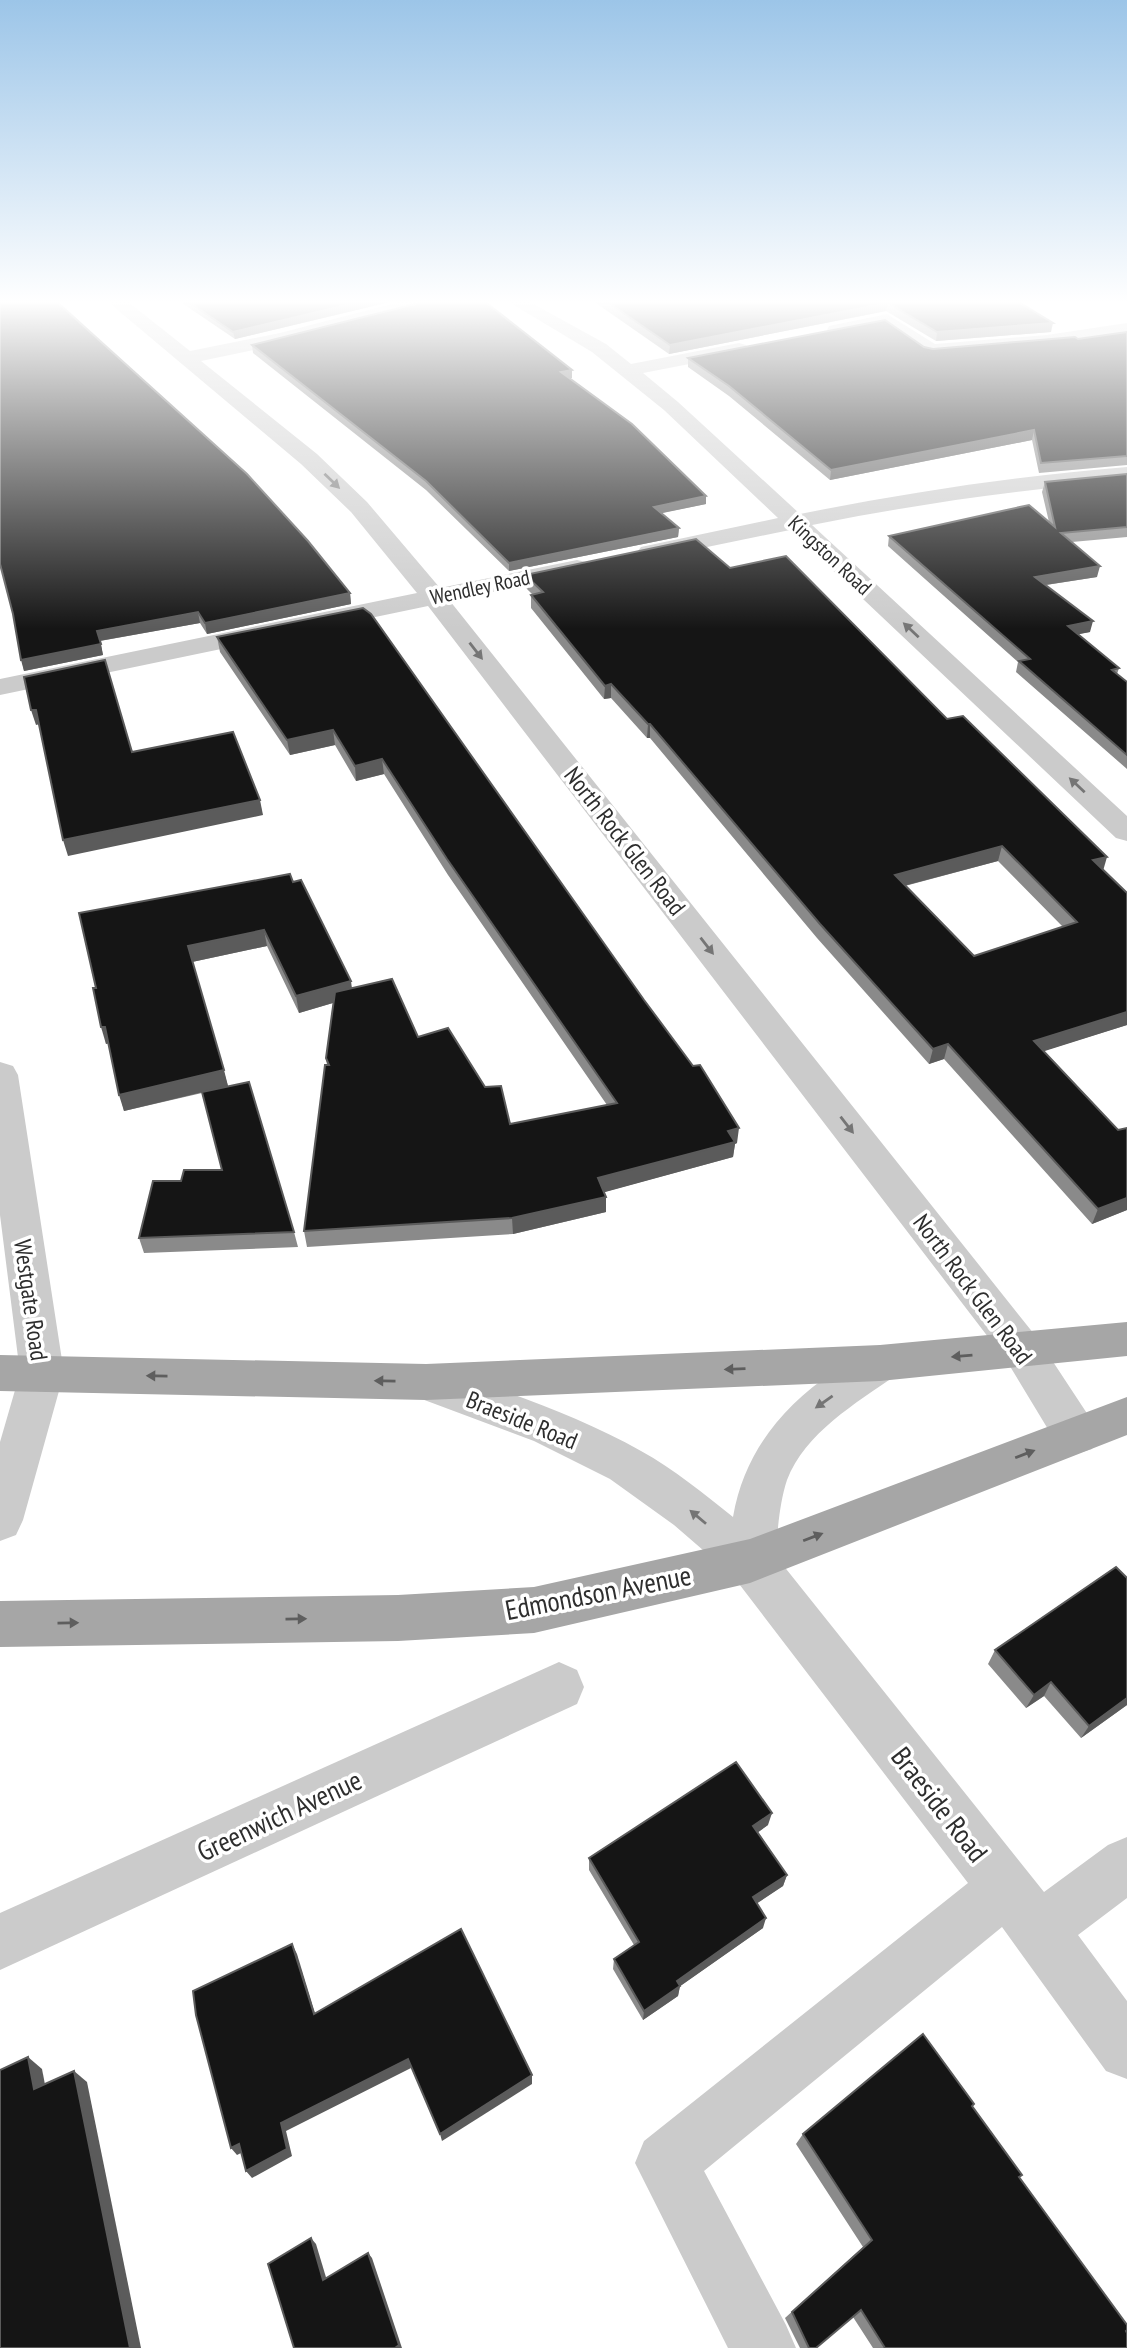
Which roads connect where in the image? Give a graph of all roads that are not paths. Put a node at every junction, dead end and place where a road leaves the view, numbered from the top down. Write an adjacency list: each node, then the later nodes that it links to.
1 (250, 411): 7 (street, North Rock Glen Road, one-way to 7)
2 (676, 411): 4 (street, Kingston Road)
3 (1127, 474): 4 (street)
4 (794, 522): 5 (street); 9 (street, Kingston Road, one-way to 4)
5 (622, 557)
6 (596, 563): 7 (street, Wendley Road)
7 (434, 597): 8 (street, Wendley Road); 12 (street, North Rock Glen Road, one-way to 12)
8 (0, 687)
9 (1127, 832)
10 (0, 1074): 14 (street, Westgate Road)
11 (1127, 1339): 12 (main road)
12 (1023, 1351): 13 (main road, one-way to 13); 17 (street, North Rock Glen Road)
13 (880, 1363): 15 (main road, one-way to 15); 19 (street, one-way to 19)
14 (21, 1373): 15 (main road, one-way to 14); 18 (street, Westgate Road)
15 (426, 1382): 19 (street, Braeside Road, one-way to 15)
16 (1127, 1416): 17 (main road, Edmondson Avenue)
17 (1076, 1435): 19 (main road, Edmondson Avenue, one-way to 17)
18 (0, 1520)
19 (750, 1561): 20 (main road, Edmondson Avenue, one-way to 19); 23 (street, Braeside Road)
20 (0, 1624)
21 (559, 1686): 24 (street, Greenwich Avenue)
22 (1127, 1864): 23 (street)
23 (1022, 1909): 25 (street, Braeside Road); 26 (street)
24 (0, 1942)
25 (1127, 2050)
26 (763, 2348)

